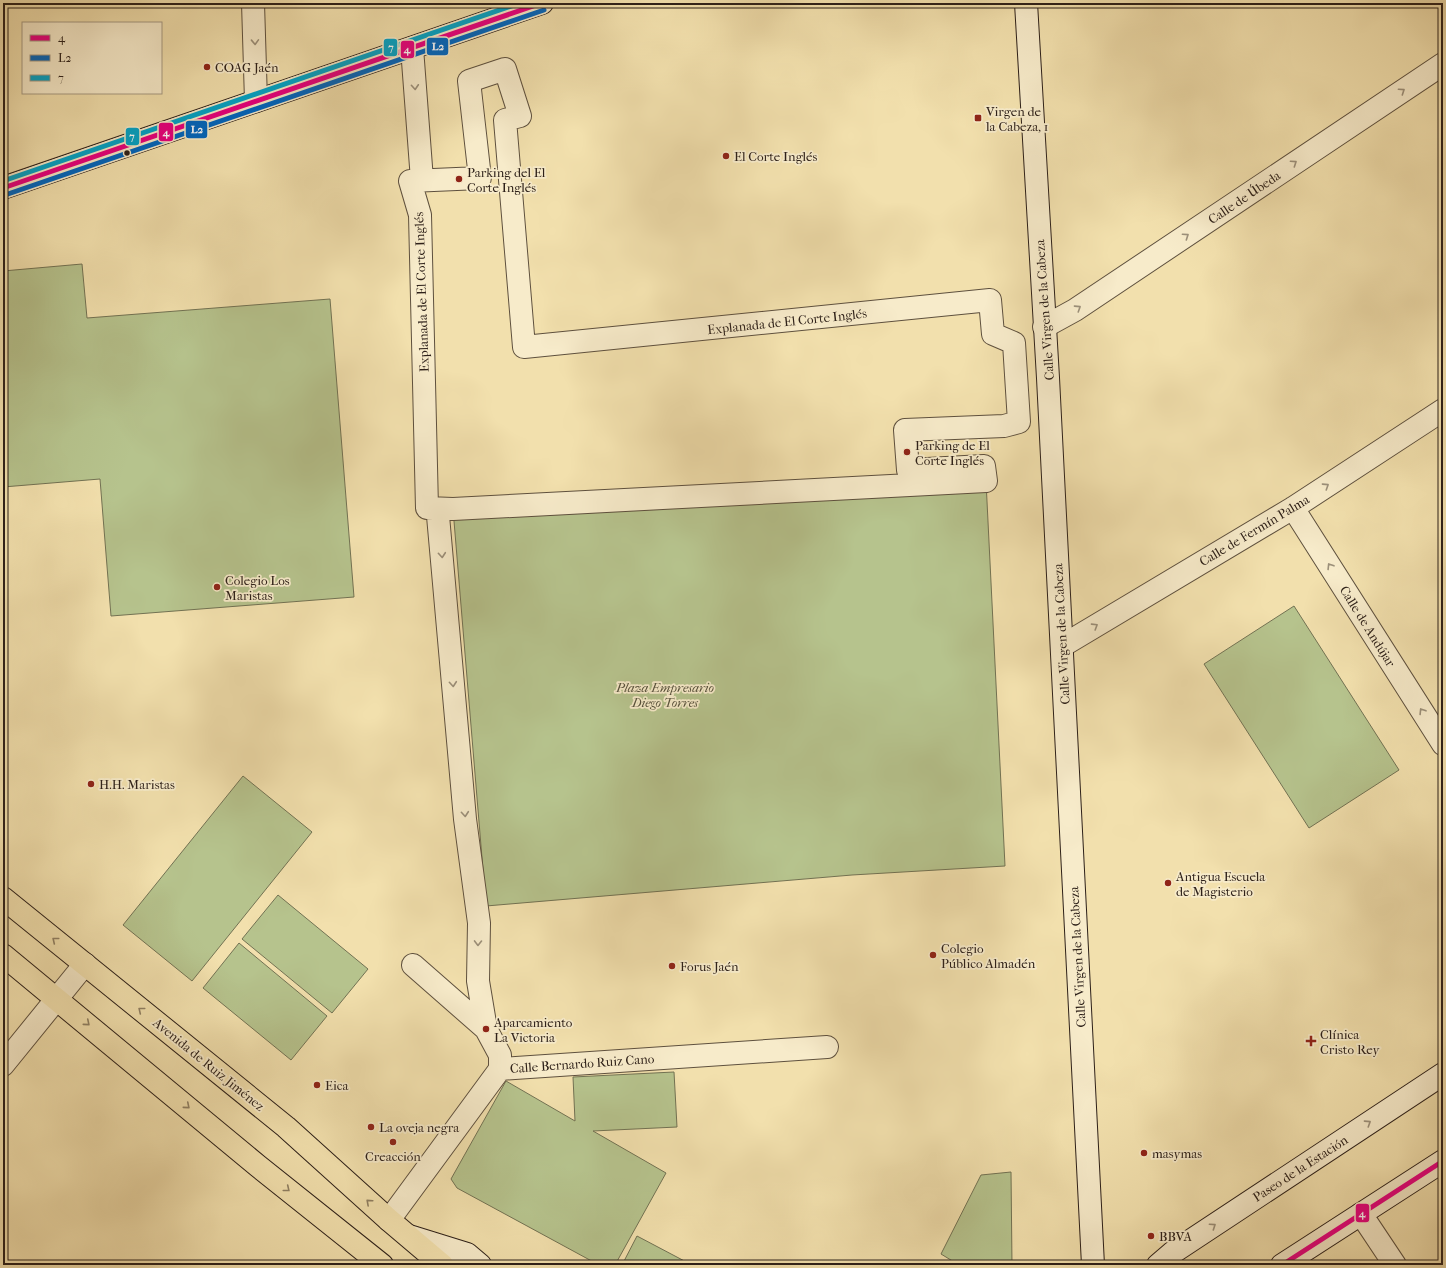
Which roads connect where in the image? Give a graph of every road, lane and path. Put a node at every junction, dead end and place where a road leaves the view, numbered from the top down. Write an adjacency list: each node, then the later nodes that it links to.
1 (254, 3): 6 (street, one-way to 6)
2 (542, 3): 4 (street)
3 (1026, 3): 9 (street, Calle Virgen de la Cabeza)
4 (412, 48): 6 (street); 7 (street, one-way to 7)
5 (1443, 64): 9 (street, Calle de Úbeda, one-way to 5)
6 (256, 101): 8 (street)
7 (422, 180): 7 (street, Explanada de El Corte Inglés)
8 (3, 188)
9 (1044, 327): 13 (street, Calle Virgen de la Cabeza)
10 (1443, 410): 11 (street, Calle de Fermín Palma, one-way to 10)
11 (1292, 508): 13 (street, Calle de Fermín Palma, one-way to 11); 14 (street, Calle de Andújar, one-way to 11)
12 (438, 516): 20 (street, one-way to 20)
13 (1062, 646): 32 (street, Calle Virgen de la Cabeza)
14 (1443, 744)
15 (3, 898): 17 (main road, Avenida de Ruiz Jiménez, one-way to 15)
16 (3, 955): 19 (main road)
17 (85, 964): 19 (street); 27 (main road, Avenida de Ruiz Jiménez, one-way to 17)
18 (413, 965): 20 (street)
19 (57, 998): 22 (street); 29 (main road, one-way to 29)
20 (486, 1029): 23 (street)
21 (827, 1047): 23 (street, Calle Bernardo Ruiz Cano)
22 (3, 1066)
23 (500, 1069): 27 (street, Calle Bernardo Ruiz Cano)
24 (1443, 1074): 33 (street, Paseo de la Estación, one-way to 24)
25 (1443, 1160): 26 (street)
26 (1361, 1214): 34 (street); 35 (street)
27 (389, 1220): 28 (main road, Avenida de Ruiz Jiménez)
28 (409, 1236): 30 (main road, Avenida de Ruiz Jiménez); 31 (street, Avenida de Ruiz Jiménez)
29 (382, 1265)
30 (442, 1265)
31 (480, 1265)
32 (1093, 1265)
33 (1158, 1265)
34 (1282, 1265)
35 (1395, 1265)

